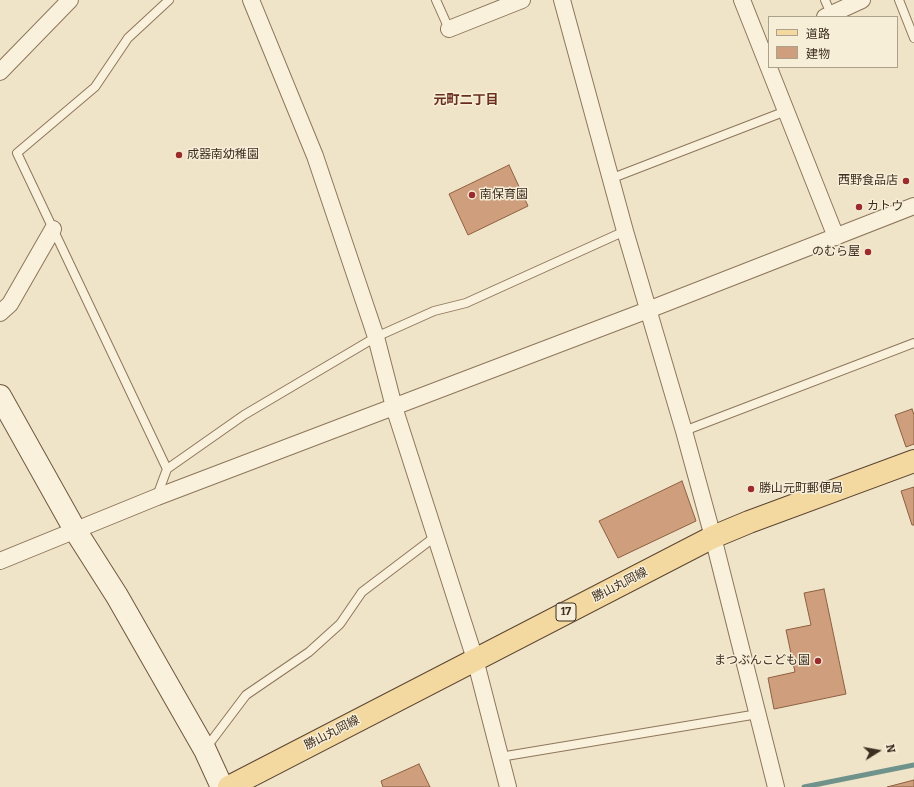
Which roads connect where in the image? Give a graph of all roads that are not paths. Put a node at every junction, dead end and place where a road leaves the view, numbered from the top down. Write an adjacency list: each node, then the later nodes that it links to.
1 (70, 0): 15 (street)
2 (169, 0): 19 (lane)
3 (251, 0): 24 (street)
4 (436, 0): 11 (lane)
5 (522, 0): 11 (street)
6 (562, 0): 17 (street)
7 (742, 0): 13 (street)
8 (862, 0): 10 (street)
9 (899, 0): 12 (lane)
10 (827, 10)
11 (448, 29)
12 (914, 38)
13 (765, 45)
14 (772, 68): 16 (street)
15 (0, 72)
16 (786, 111): 17 (lane); 21 (street)
17 (610, 179): 20 (street)
18 (914, 206): 21 (street)
19 (53, 229): 23 (street); 30 (lane)
20 (625, 231): 22 (street); 24 (lane)
21 (836, 237): 22 (street)
22 (648, 310): 27 (street); 28 (street)
23 (0, 313)
24 (376, 337): 27 (street); 30 (lane)
25 (914, 343): 28 (lane)
26 (0, 396): 32 (street)
27 (394, 406): 31 (street); 33 (street)
28 (684, 431): 34 (street)
29 (914, 461): 34 (main road, 勝山丸岡線 / 17)
30 (167, 469): 31 (lane)
31 (157, 496): 32 (street)
32 (75, 530): 35 (street); 38 (street)
33 (436, 536): 36 (street); 38 (lane)
34 (713, 537): 36 (main road, 勝山丸岡線 / 17); 37 (street)
35 (0, 561)
36 (475, 659): 39 (street); 41 (main road, 勝山丸岡線 / 17)
37 (758, 714): 39 (lane); 43 (street)
38 (205, 750): 40 (street)
39 (500, 757): 42 (street)
40 (222, 787)
41 (229, 787)
42 (506, 787)
43 (776, 787)

